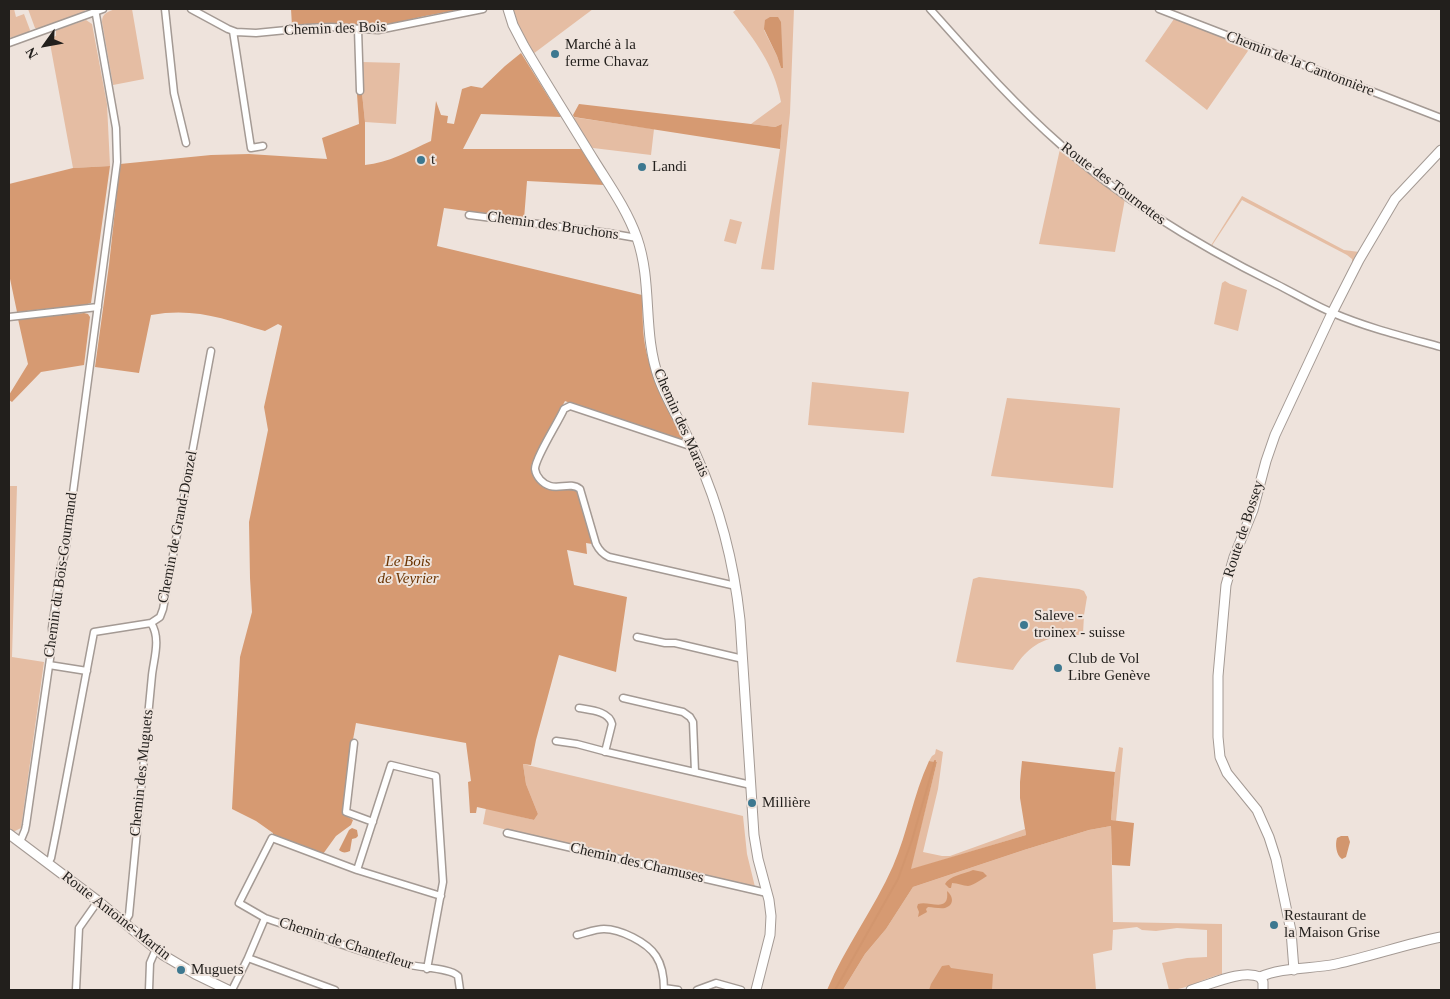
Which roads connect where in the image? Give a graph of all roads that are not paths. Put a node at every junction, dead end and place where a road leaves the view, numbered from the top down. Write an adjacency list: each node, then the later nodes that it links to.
1 (103, 9): 8 (street)
2 (165, 9): 14 (street)
3 (191, 9): 10 (street, Chemin des Bois)
4 (483, 9): 9 (street, Chemin des Bois)
5 (508, 9): 18 (street, Chemin des Marais)
6 (930, 9): 20 (street, Route des Tournettes)
7 (1159, 9): 13 (street, Chemin de la Cantonnière)
8 (95, 10): 11 (street); 19 (street, Chemin du Bois-Gourmand)
9 (358, 29): 10 (street, Chemin des Bois); 12 (street)
10 (233, 31): 15 (street)
11 (9, 43)
12 (360, 91)
13 (1441, 118)
14 (186, 143)
15 (263, 146)
16 (1441, 150): 20 (street, Route de Bossey)
17 (469, 215): 18 (street, Chemin des Bruchons)
18 (637, 238): 24 (street, Chemin des Marais)
19 (98, 307): 21 (street); 29 (street, Chemin du Bois-Gourmand)
20 (1332, 313): 22 (street, Route des Tournettes); 54 (street, Route de Bossey)
21 (9, 318)
22 (1441, 347)
23 (211, 351): 26 (street, Chemin de Grand-Donzel)
24 (693, 448): 25 (street, Chemin des Marais); 25 (street)
25 (736, 586): 28 (street, Chemin des Marais)
26 (151, 623): 30 (street, Chemin de Grand-Donzel); 48 (street, Chemin des Muguets)
27 (637, 637): 28 (street)
28 (743, 659): 37 (street, Chemin des Marais)
29 (49, 665): 30 (street); 41 (street, Chemin du Bois-Gourmand)
30 (87, 672): 42 (street, Chemin de Grand-Donzel)
31 (623, 698): 36 (street)
32 (579, 708): 35 (street)
33 (556, 741): 35 (street)
34 (354, 743): 38 (street)
35 (605, 752): 36 (street)
36 (695, 772): 37 (street)
37 (751, 785): 44 (street, Chemin des Marais)
38 (372, 822): 43 (street, Chemin de Chantefleur); 45 (street, Chemin de Chantefleur)
39 (506, 833): 44 (street, Chemin des Chamuses)
40 (9, 834): 41 (street, Route Antoine-Martin)
41 (20, 842): 42 (street, Route Antoine-Martin)
42 (48, 863): 46 (street, Route Antoine-Martin)
43 (357, 870): 45 (street, Chemin de Chantefleur); 47 (street, Chemin de Chantefleur)
44 (767, 893): 66 (street, Chemin des Marais)
45 (440, 896): 53 (street, Chemin de Chantefleur)
46 (98, 902): 48 (street, Route Antoine-Martin); 57 (street)
47 (265, 918): 52 (street, Chemin de Chantefleur); 53 (street, Chemin de Chantefleur)
48 (124, 923): 51 (street, Route Antoine-Martin)
49 (577, 935): 56 (street)
50 (1441, 938): 54 (street)
51 (156, 949): 58 (street); 59 (street, Route Antoine-Martin)
52 (248, 958): 60 (street, Chemin de Chantefleur); 61 (street)
53 (427, 969): 62 (street, Chemin de Chantefleur)
54 (1294, 970): 55 (street)
55 (1260, 976): 67 (street); 68 (street)
56 (664, 989): 63 (street)
57 (76, 990)
58 (149, 990)
59 (228, 990)
60 (232, 990)
61 (334, 990)
62 (460, 990)
63 (678, 990)
64 (697, 990): 65 (street)
65 (741, 990)
66 (756, 990)
67 (1191, 990)
68 (1263, 990)

